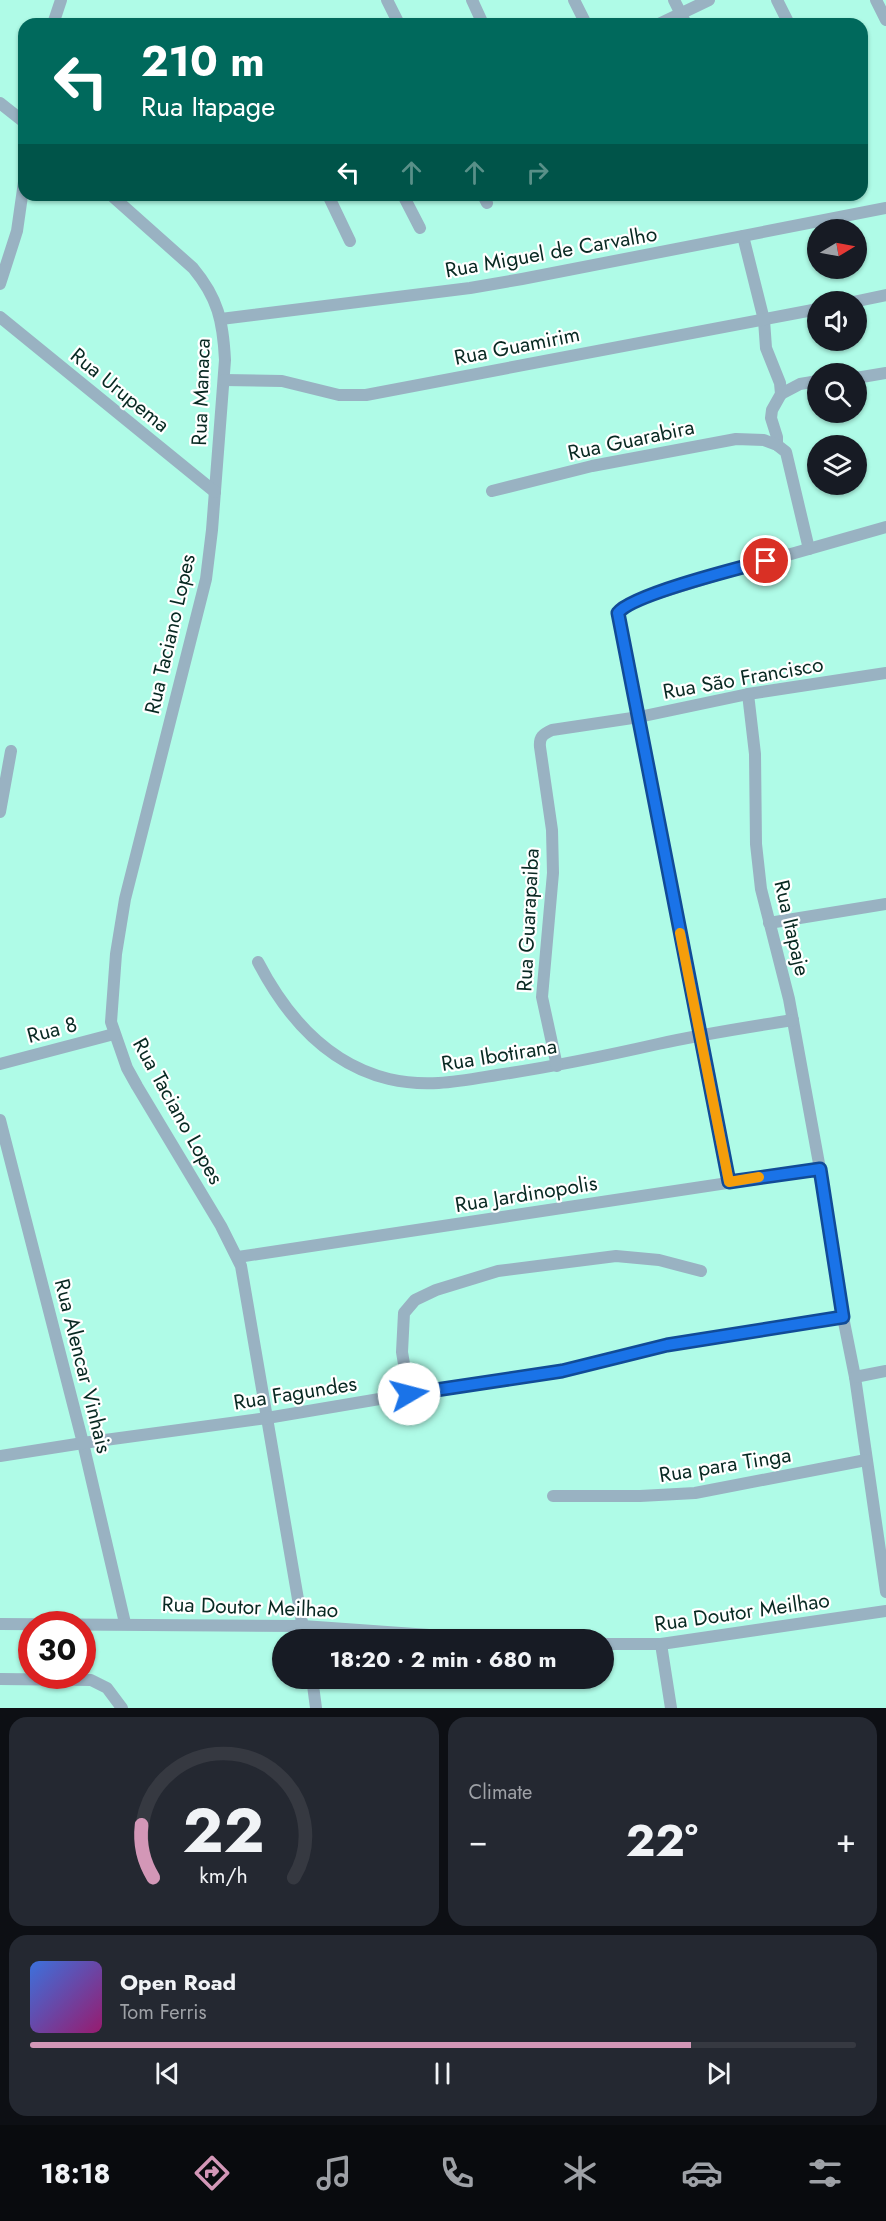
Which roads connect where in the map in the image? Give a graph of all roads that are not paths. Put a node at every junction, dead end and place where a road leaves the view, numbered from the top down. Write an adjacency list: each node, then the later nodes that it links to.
1 (61, 0): 9 (street)
2 (387, 0): 10 (street)
3 (472, 0): 11 (street)
4 (574, 0): 12 (street)
5 (674, 0): 13 (street)
6 (709, 0): 14 (street)
7 (777, 0): 15 (street)
8 (876, 0): 16 (street)
9 (55, 18)
10 (396, 18)
11 (480, 18)
12 (583, 18)
13 (683, 18)
14 (684, 18)
15 (786, 18)
16 (886, 20)
17 (0, 103): 18 (street)
18 (18, 117)
19 (21, 201): 27 (street)
20 (118, 201): 32 (street, Rua Manaca)
21 (331, 201): 26 (street)
22 (406, 201): 24 (street)
23 (886, 208): 25 (street, Rua Miguel de Carvalho)
24 (420, 228)
25 (743, 236): 32 (street, Rua Miguel de Carvalho); 33 (street)
26 (350, 241)
27 (0, 284)
28 (886, 295): 29 (street)
29 (867, 299)
30 (807, 311): 33 (street, Rua Guamirim)
31 (0, 318): 41 (street, Rua Urupema)
32 (221, 319): 36 (street, Rua Manaca)
33 (764, 320): 36 (street, Rua Guamirim); 38 (street)
34 (886, 373): 35 (street)
35 (867, 376)
36 (224, 380): 41 (street, Rua Manaca)
37 (807, 383): 38 (street)
38 (781, 394): 39 (street)
39 (777, 445): 40 (street, Rua Guarabira); 43 (street)
40 (492, 491)
41 (215, 492): 54 (street, Rua Taciano Lopes)
42 (886, 527): 43 (street)
43 (809, 549): 46 (street)
44 (886, 673): 45 (street, Rua São Francisco)
45 (748, 694): 46 (street, Rua São Francisco); 51 (street, Rua Itapaje)
46 (639, 717): 47 (street, Rua São Francisco); 55 (street)
47 (539, 740): 57 (street, Rua Guarapaiba)
48 (11, 751): 49 (street)
49 (0, 812)
50 (886, 904): 51 (street)
51 (769, 923): 53 (street, Rua Itapaje)
52 (258, 962): 57 (street, Rua Ibotirana)
53 (793, 1020): 55 (street, Rua Ibotirana); 59 (street, Rua Itapaje)
54 (114, 1034): 56 (street, Rua 8); 61 (street, Rua Taciano Lopes)
55 (700, 1035): 57 (street, Rua Ibotirana); 60 (street)
56 (0, 1064)
57 (557, 1066)
58 (0, 1120): 68 (street, Rua Alencar Vinhais)
59 (820, 1169): 60 (street, Rua Jardinopolis); 63 (street, Rua Itapaje)
60 (729, 1182): 61 (street, Rua Jardinopolis)
61 (238, 1257): 67 (street, Rua Taciano Lopes)
62 (701, 1271): 66 (street)
63 (843, 1317): 65 (street, Rua Itapaje); 66 (street, Rua Fagundes)
64 (886, 1371): 65 (street)
65 (855, 1377): 70 (street, Rua Itapaje)
66 (409, 1394): 67 (street, Rua Fagundes)
67 (267, 1418): 68 (street, Rua Fagundes); 77 (street, Rua Taciano Lopes)
68 (83, 1443): 69 (street, Rua Fagundes); 75 (street, Rua Alencar Vinhais)
69 (0, 1456)
70 (866, 1460): 71 (street, Rua para Tinga); 72 (street, Rua Itapaje)
71 (553, 1496)
72 (882, 1544): 73 (street, Rua Itapaje)
73 (886, 1592)
74 (886, 1611): 81 (street, Rua Doutor Meilhao)
75 (125, 1623): 76 (street, Rua Doutor Meilhao); 77 (street, Rua Doutor Meilhao)
76 (0, 1624)
77 (303, 1626): 78 (street, Rua Taciano Lopes); 79 (street, Rua Doutor Meilhao)
78 (303, 1629)
79 (345, 1629)
80 (614, 1644): 81 (street, Rua Doutor Meilhao)
81 (661, 1644): 86 (street)
82 (0, 1679): 84 (street)
83 (313, 1689): 85 (street)
84 (122, 1708)
85 (316, 1708)
86 (671, 1708)

